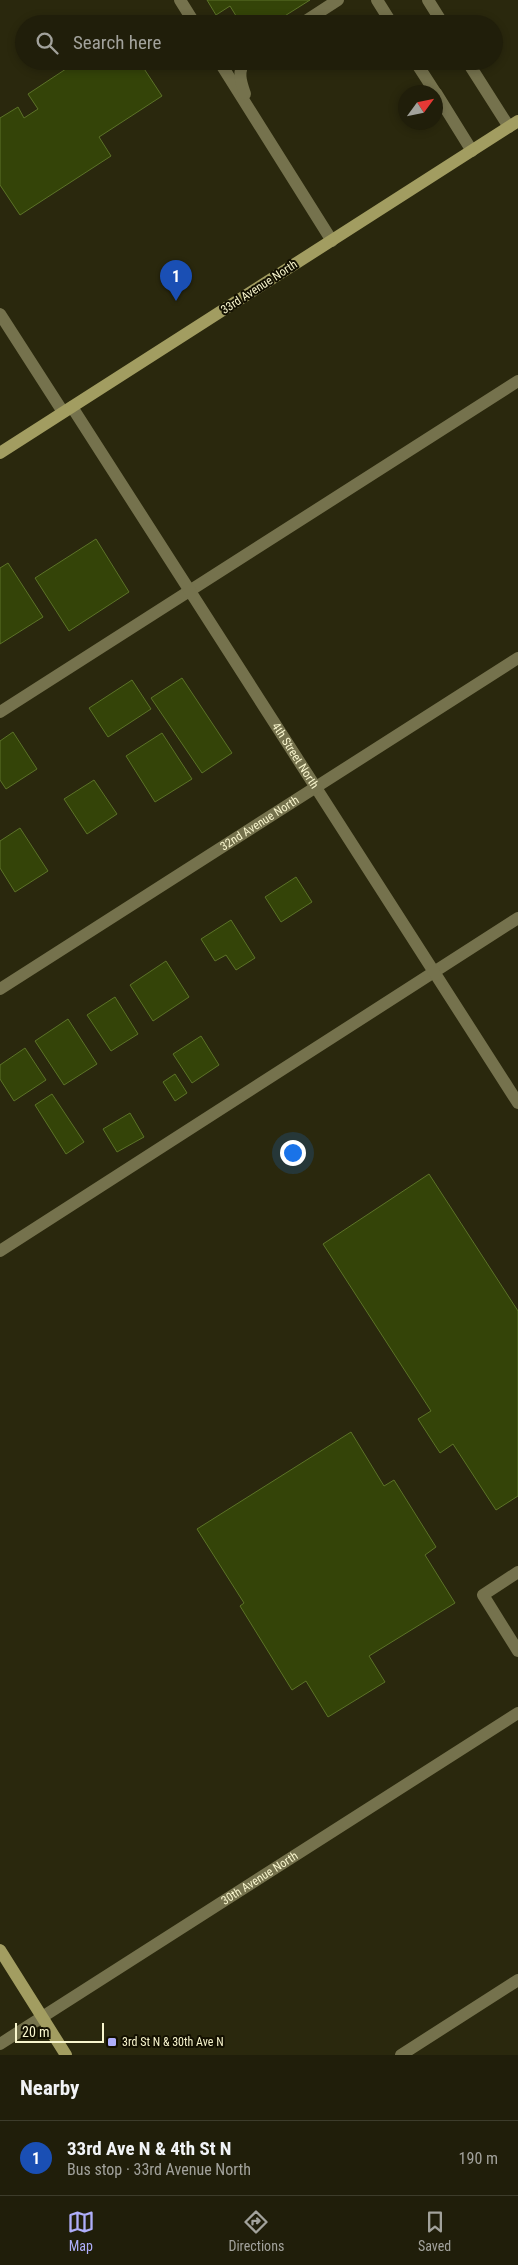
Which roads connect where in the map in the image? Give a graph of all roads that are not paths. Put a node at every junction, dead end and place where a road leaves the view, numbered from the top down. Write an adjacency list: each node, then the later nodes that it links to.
1 (180, 0): 5 (street)
2 (338, 0): 6 (street)
3 (377, 0): 7 (street)
4 (428, 0): 8 (street)
5 (189, 15)
6 (315, 15)
7 (386, 15)
8 (437, 15)
9 (225, 70): 15 (street)
10 (241, 70): 15 (street)
11 (421, 70): 13 (street)
12 (474, 70): 16 (street)
13 (430, 85)
14 (443, 106): 17 (street)
15 (253, 114): 18 (street)
16 (514, 124): 17 (street, 33rd Avenue North)
17 (472, 151): 18 (street, 33rd Avenue North)
18 (332, 241): 21 (street, 33rd Avenue North)
19 (0, 314): 21 (street, 4th Street North)
20 (518, 381): 23 (street)
21 (67, 409): 22 (street, 33rd Avenue North); 23 (street, 4th Street North)
22 (0, 452)
23 (189, 589): 25 (street); 26 (street, 4th Street North)
24 (518, 658): 26 (street, 32nd Avenue North)
25 (0, 712)
26 (316, 787): 28 (street, 4th Street North); 29 (street, 32nd Avenue North)
27 (518, 918): 28 (street)
28 (434, 972): 30 (street, 4th Street North); 31 (street)
29 (0, 989)
30 (518, 1103)
31 (0, 1251)
32 (518, 1572): 33 (street)
33 (518, 1651)
34 (518, 1713): 37 (street, 30th Avenue North)
35 (0, 1950): 37 (street)
36 (518, 1980): 40 (street)
37 (43, 2017): 38 (street, 30th Avenue North); 39 (street)
38 (0, 2044)
39 (66, 2055)
40 (401, 2055)

